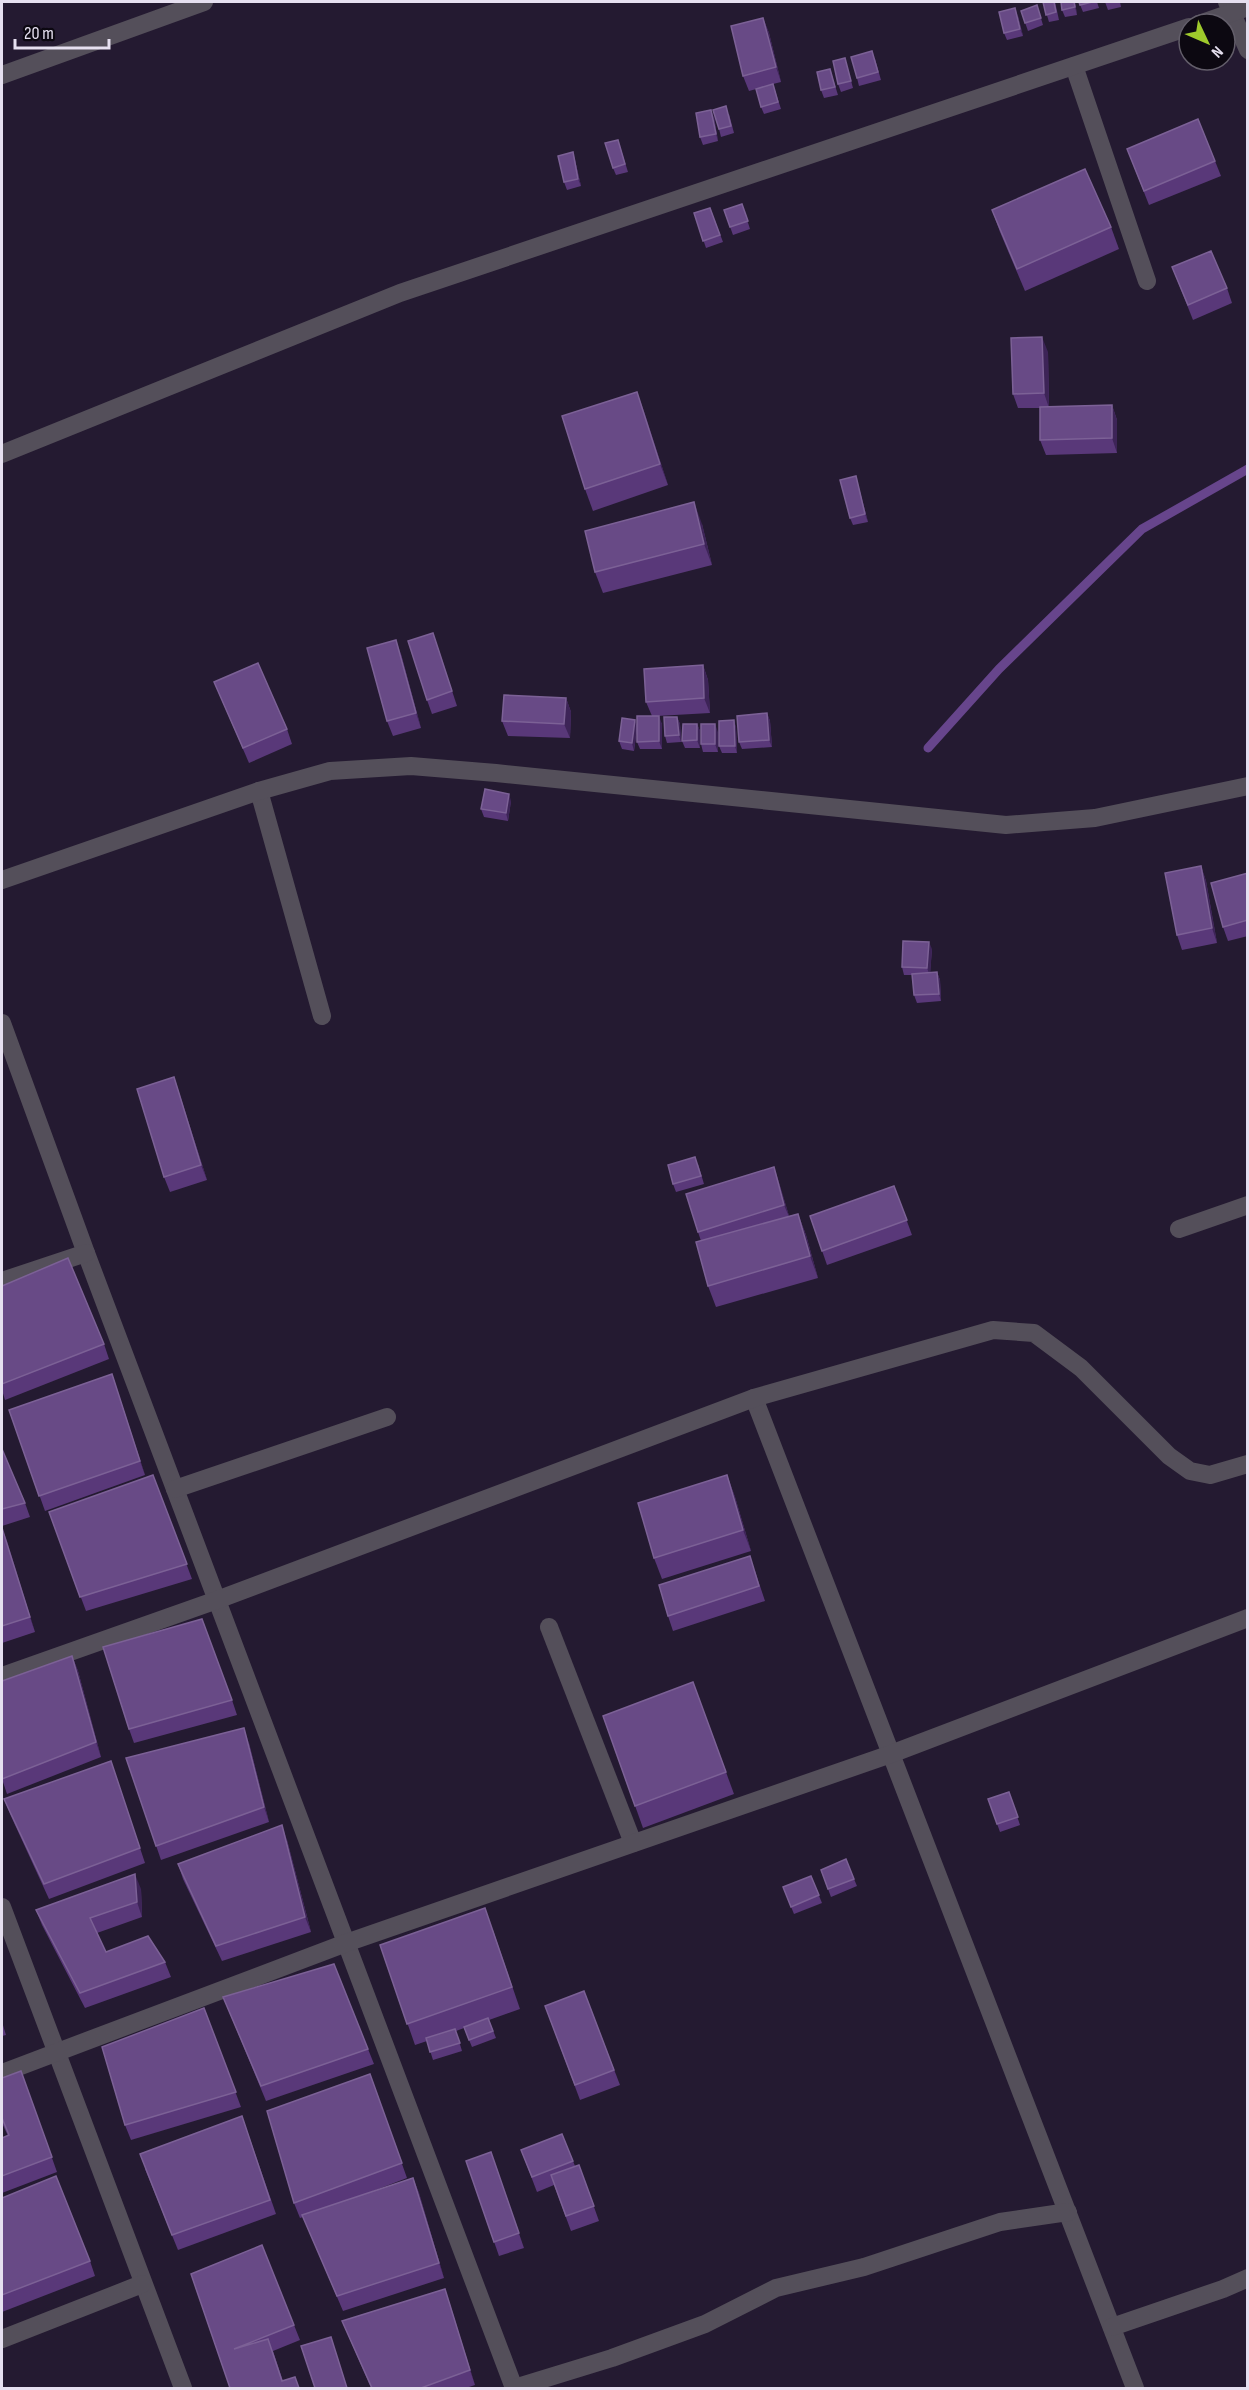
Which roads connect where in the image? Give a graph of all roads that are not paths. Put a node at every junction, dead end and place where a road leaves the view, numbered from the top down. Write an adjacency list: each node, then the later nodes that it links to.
1 (204, 2): 6 (street)
2 (1235, 7): 4 (street)
3 (1177, 31): 5 (street)
4 (1248, 50)
5 (1074, 66): 7 (street); 8 (street)
6 (2, 75)
7 (1147, 281)
8 (2, 454)
9 (1248, 786): 10 (street)
10 (259, 791): 11 (street); 12 (street)
11 (2, 879)
12 (322, 1016)
13 (2, 1023): 16 (street)
14 (1248, 1205): 15 (street)
15 (1179, 1229)
16 (86, 1253): 17 (street); 21 (street)
17 (2, 1281)
18 (754, 1398): 20 (street); 22 (street); 26 (street)
19 (387, 1416): 21 (street)
20 (1248, 1464)
21 (175, 1489): 22 (street)
22 (217, 1600): 25 (street); 29 (street)
23 (1248, 1618): 26 (street)
24 (549, 1627): 27 (street)
25 (2, 1676)
26 (891, 1754): 27 (street); 32 (street)
27 (633, 1844): 29 (street)
28 (2, 1907): 30 (street)
29 (346, 1943): 30 (street); 38 (street)
30 (56, 2053): 31 (street); 34 (street)
31 (2, 2073)
32 (1068, 2212): 35 (street); 38 (street)
33 (1248, 2278): 35 (street)
34 (142, 2284): 36 (street); 37 (street)
35 (1112, 2327): 39 (street)
36 (2, 2339)
37 (183, 2388)
38 (514, 2388)
39 (1135, 2388)

